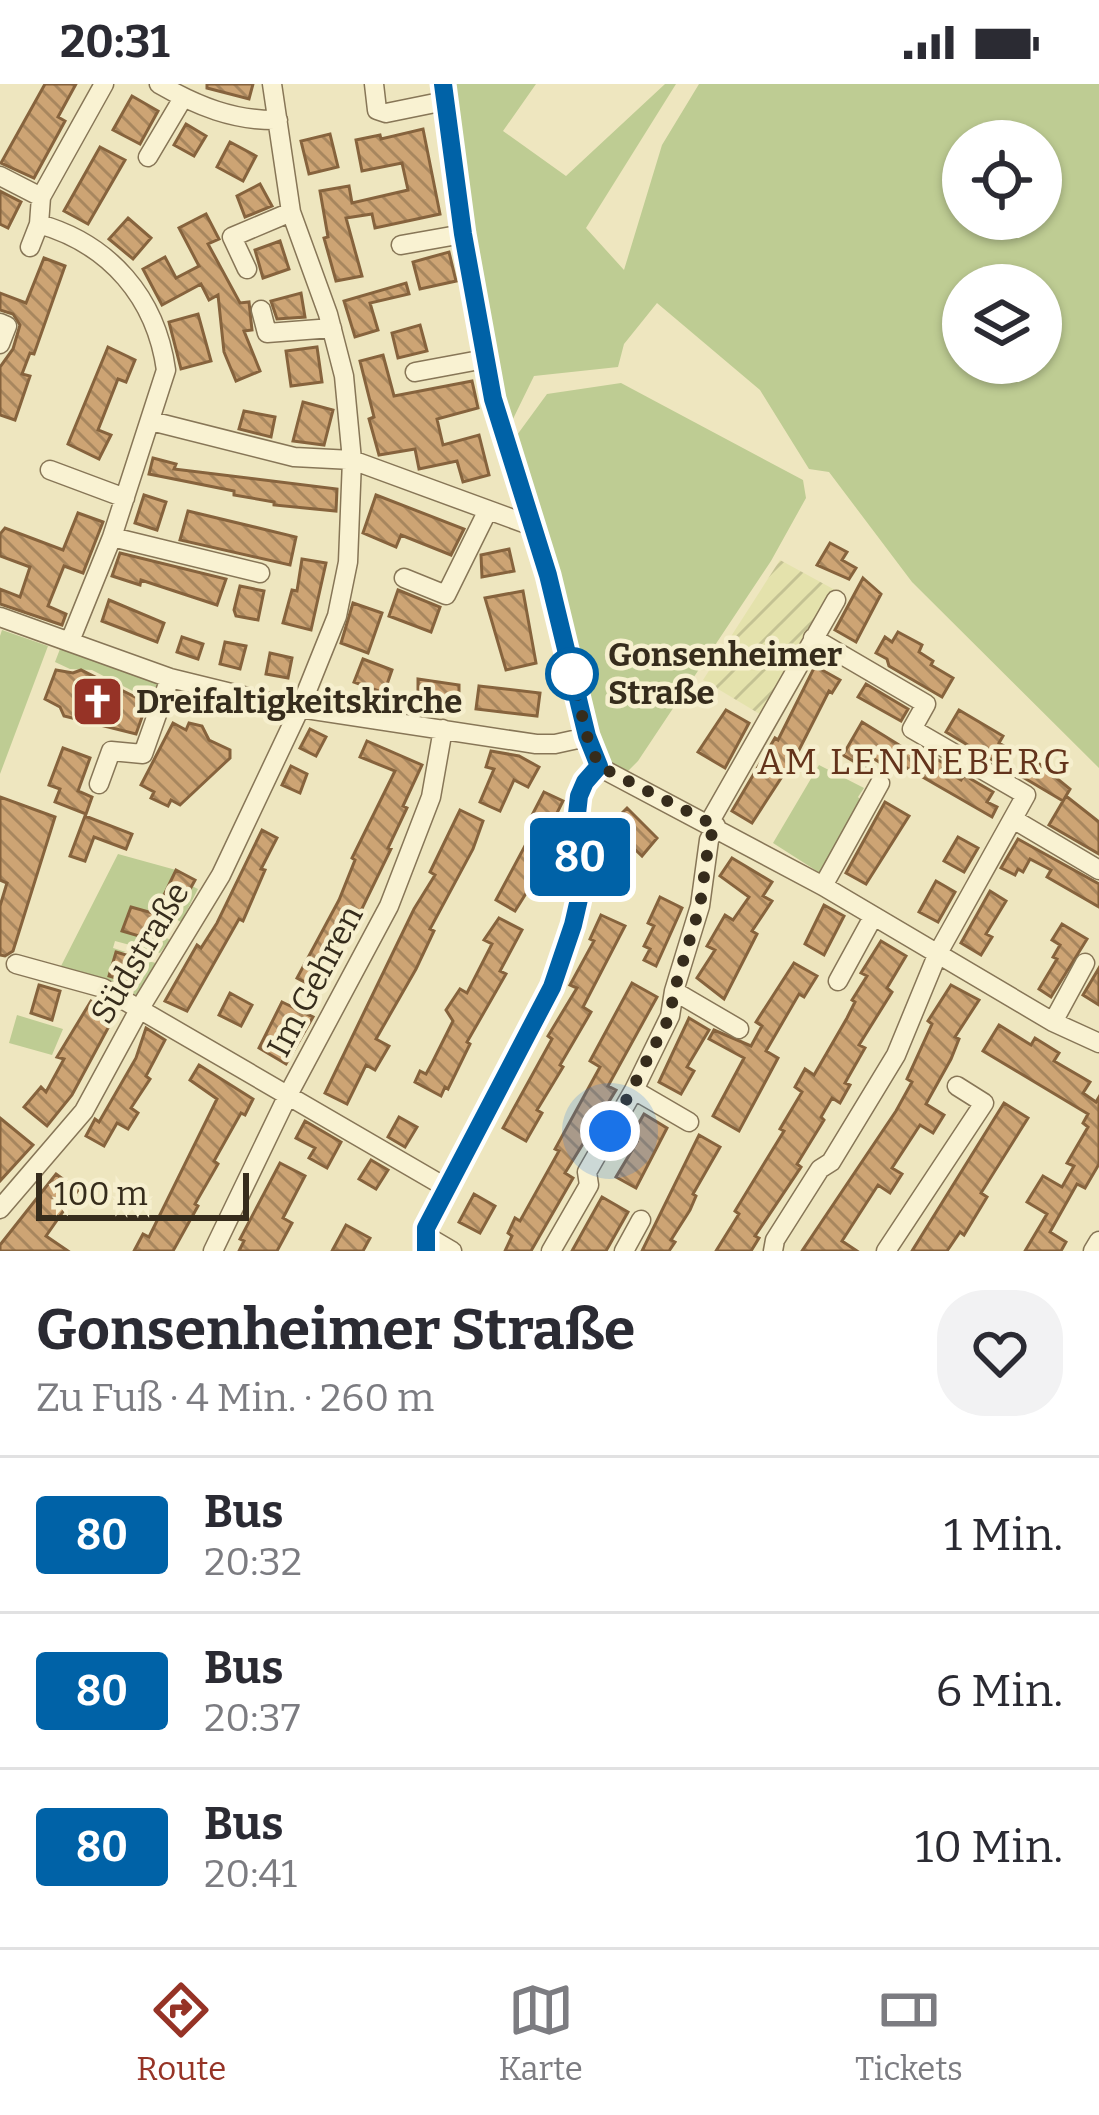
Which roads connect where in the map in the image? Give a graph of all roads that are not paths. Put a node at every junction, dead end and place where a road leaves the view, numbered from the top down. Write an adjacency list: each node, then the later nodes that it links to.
1 (104, 84): 10 (street)
2 (159, 84): 6 (street)
3 (272, 84): 7 (street, Südstraße)
4 (374, 84): 5 (street)
5 (444, 93): 13 (street)
6 (183, 98): 7 (street); 8 (street)
7 (278, 120): 11 (street, Südstraße)
8 (148, 158)
9 (0, 176): 10 (street)
10 (41, 197): 12 (street)
11 (291, 212): 16 (street); 18 (street, Südstraße)
12 (39, 224): 15 (street); 21 (street)
13 (463, 234): 14 (street); 19 (street)
14 (401, 245)
15 (30, 247)
16 (247, 269)
17 (261, 310): 18 (street)
18 (332, 328): 22 (street, Südstraße)
19 (485, 359): 20 (street); 26 (street)
20 (415, 372)
21 (151, 421): 22 (street); 24 (street)
22 (352, 460): 25 (street); 35 (street, Südstraße)
23 (50, 470): 24 (street)
24 (125, 498): 27 (street)
25 (488, 510): 26 (street); 29 (street)
26 (532, 526): 37 (street)
27 (112, 537): 28 (street); 33 (street)
28 (260, 573)
29 (404, 578)
30 (836, 600): 32 (street)
31 (0, 617): 33 (street)
32 (813, 638): 41 (street); 42 (street)
33 (70, 641): 34 (street)
34 (170, 678): 35 (street); 40 (street)
35 (300, 708): 36 (street); 51 (street, Südstraße)
36 (443, 729): 37 (street); 57 (street, Im Gehren)
37 (587, 736): 38 (street)
38 (599, 766): 42 (street); 59 (street)
39 (880, 783): 44 (street)
40 (99, 784)
41 (1013, 819): 43 (street); 46 (street)
42 (713, 825): 44 (street); 50 (street)
43 (1099, 870)
44 (823, 886): 45 (street)
45 (873, 916): 46 (street); 49 (street)
46 (938, 952): 52 (street); 68 (street)
47 (1085, 963): 52 (street)
48 (16, 964): 51 (street)
49 (838, 981)
50 (674, 991): 53 (street); 56 (street)
51 (140, 1008): 57 (street); 60 (street, Südstraße)
52 (1053, 1022): 54 (street)
53 (739, 1029)
54 (1099, 1042)
55 (957, 1086): 69 (street)
56 (634, 1090): 58 (street); 66 (street)
57 (290, 1093): 59 (street); 64 (street, Im Gehren)
58 (689, 1122)
59 (447, 1188): 63 (street)
60 (0, 1208)
61 (641, 1220): 67 (street)
62 (1099, 1241): 70 (street)
63 (426, 1246): 65 (street)
64 (214, 1251)
65 (452, 1251)
66 (551, 1251)
67 (624, 1251)
68 (773, 1251)
69 (886, 1251)
70 (1093, 1251)

